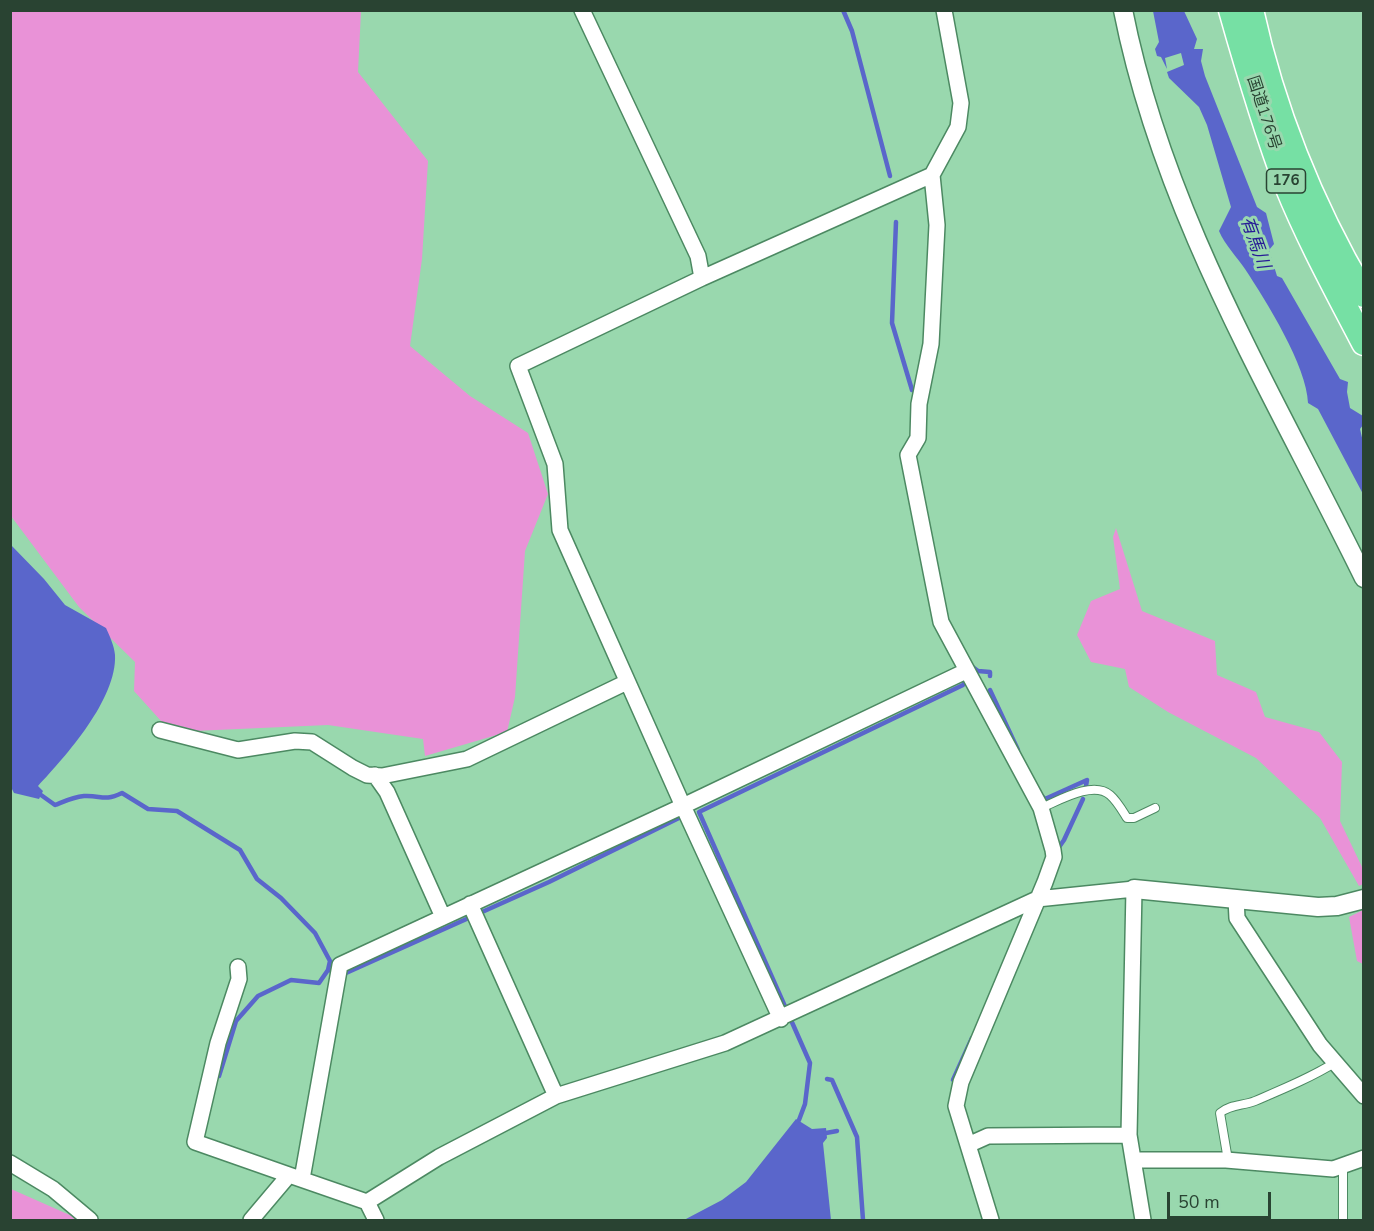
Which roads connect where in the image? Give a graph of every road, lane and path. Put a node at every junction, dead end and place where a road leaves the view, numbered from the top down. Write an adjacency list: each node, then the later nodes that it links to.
1 (582, 10): 7 (street)
2 (944, 10): 6 (street)
3 (1124, 10): 10 (street)
4 (1231, 10): 9 (highway, 国道176号 / 176)
5 (1251, 10): 8 (highway, 国道176号 / 176)
6 (932, 175): 7 (street); 11 (street)
7 (702, 278): 12 (street)
8 (1364, 295)
9 (1364, 343)
10 (1364, 578)
11 (967, 674): 15 (street); 16 (street)
12 (627, 682): 14 (street); 15 (street)
13 (160, 730): 14 (street)
14 (375, 776): 23 (street)
15 (683, 806): 22 (street); 25 (street)
16 (1041, 808): 17 (lane); 19 (street)
17 (1155, 808)
18 (1134, 889): 19 (street); 20 (street); 29 (street)
19 (1037, 899): 25 (street); 30 (street)
20 (1236, 899): 21 (street); 26 (street)
21 (1364, 899)
22 (470, 904): 23 (street); 27 (street)
23 (443, 917): 36 (street)
24 (238, 967): 36 (street)
25 (781, 1019): 27 (street)
26 (1336, 1062): 28 (street); 33 (lane)
27 (556, 1096): 37 (street)
28 (1364, 1096)
29 (1129, 1135): 30 (street); 32 (street)
30 (972, 1143): 41 (street)
31 (1364, 1158): 35 (street)
32 (1133, 1160): 33 (street); 42 (street)
33 (1227, 1160): 35 (street)
34 (10, 1163): 38 (street)
35 (1342, 1166): 43 (lane)
36 (295, 1177): 37 (street); 39 (street)
37 (367, 1202): 40 (street)
38 (90, 1221)
39 (251, 1221)
40 (376, 1221)
41 (991, 1221)
42 (1143, 1221)
43 (1343, 1221)

